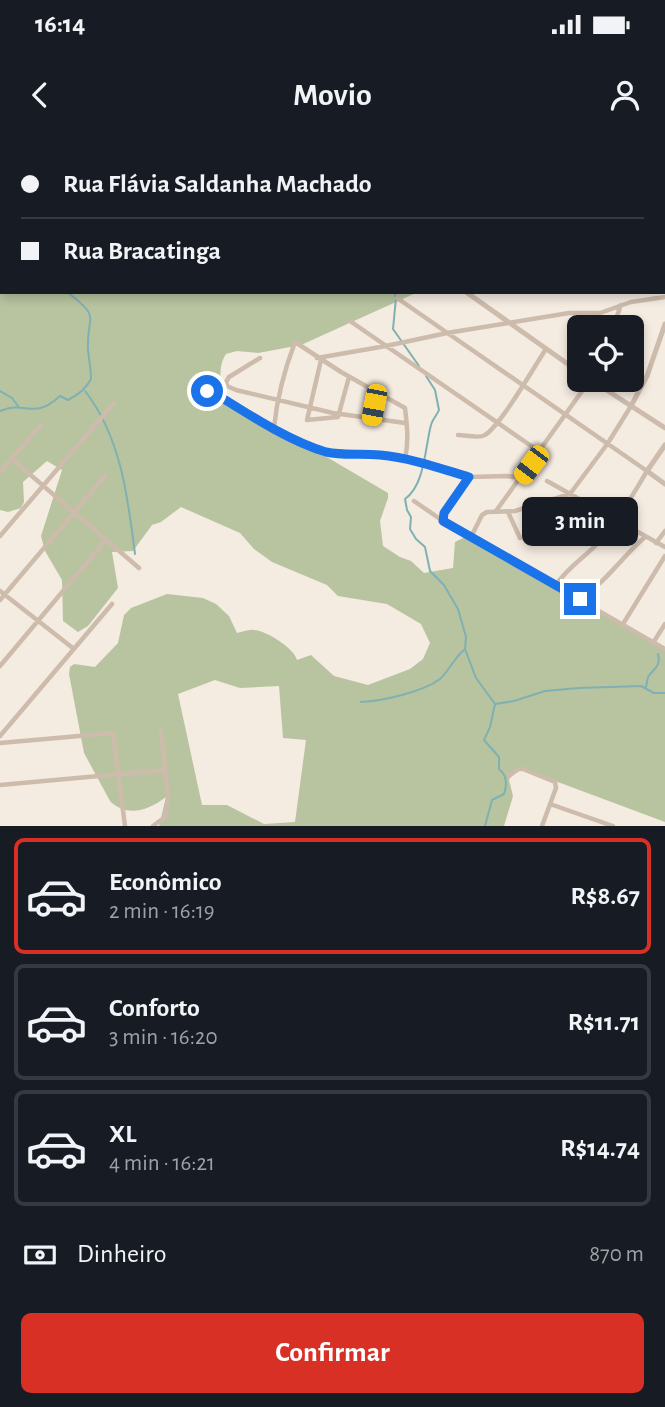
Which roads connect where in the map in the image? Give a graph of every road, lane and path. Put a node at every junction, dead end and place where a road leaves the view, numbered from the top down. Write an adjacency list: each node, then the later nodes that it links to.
1 (469, 294): 7 (street)
2 (665, 297): 4 (street)
3 (397, 298): 9 (street)
4 (621, 304): 5 (street); 7 (street)
5 (617, 315)
6 (350, 321): 10 (street)
7 (509, 323): 9 (street); 11 (street)
8 (665, 324): 23 (street)
9 (447, 333): 10 (street); 16 (street)
10 (386, 346): 13 (street); 29 (street)
11 (546, 349): 14 (street); 16 (street)
12 (260, 358): 21 (street)
13 (319, 359): 15 (street); 21 (street); 24 (street)
14 (567, 364)
15 (349, 377): 18 (street); 25 (street)
16 (522, 385): 26 (street); 29 (street)
17 (207, 391): 31 (street)
18 (376, 391): 27 (street); 28 (street)
19 (582, 392): 26 (street)
20 (609, 392): 23 (street)
21 (277, 399): 24 (street); 31 (street)
22 (114, 403): 46 (street)
23 (631, 406): 32 (street); 34 (street)
24 (308, 407): 25 (street); 25 (street)
25 (340, 414): 27 (street)
26 (567, 415): 34 (street); 36 (street)
27 (371, 419): 28 (street)
28 (405, 423): 38 (street)
29 (497, 423): 33 (street); 36 (street)
30 (41, 425): 37 (street)
31 (274, 428): 38 (street)
32 (665, 428)
33 (458, 435)
34 (608, 443): 39 (street); 47 (street)
35 (665, 445): 39 (street)
36 (540, 452): 43 (street)
37 (12, 459): 40 (street); 46 (street)
38 (405, 459): 42 (street)
39 (647, 471): 45 (street); 54 (street)
40 (0, 472)
41 (105, 476): 52 (street)
42 (469, 477): 43 (street); 53 (street)
43 (521, 478): 50 (street)
44 (547, 481): 47 (street)
45 (665, 484)
46 (42, 486): 52 (street); 56 (street)
47 (570, 494): 49 (street); 54 (street)
48 (414, 501): 53 (street)
49 (539, 504): 51 (street); 60 (street)
50 (496, 511): 51 (street); 57 (street)
51 (508, 512): 59 (street)
52 (73, 513): 61 (street); 67 (street)
53 (443, 521): 57 (street)
54 (617, 522): 58 (street); 66 (street)
55 (665, 531): 62 (street)
56 (0, 536)
57 (471, 537): 66 (street)
58 (645, 537): 62 (street); 68 (street)
59 (520, 538)
60 (535, 539)
61 (105, 541): 65 (street); 70 (street)
62 (656, 543): 63 (street)
63 (665, 547)
64 (665, 556): 71 (street)
65 (139, 568)
66 (556, 585): 68 (street)
67 (1, 595): 70 (street)
68 (580, 599): 71 (street)
69 (112, 604): 74 (street)
70 (38, 622): 74 (street); 76 (street)
71 (623, 624): 73 (street)
72 (665, 624): 73 (street)
73 (653, 643): 75 (street)
74 (74, 649): 77 (street)
75 (665, 649)
76 (0, 666)
77 (2, 729): 79 (street)
78 (161, 731): 81 (street)
79 (0, 736)
80 (0, 743): 82 (street)
81 (165, 770): 82 (street); 87 (street)
82 (118, 775): 84 (street); 86 (street)
83 (509, 776): 85 (street)
84 (0, 785)
85 (550, 804): 88 (street); 89 (street)
86 (124, 826)
87 (153, 826)
88 (542, 826)
89 (613, 826)

